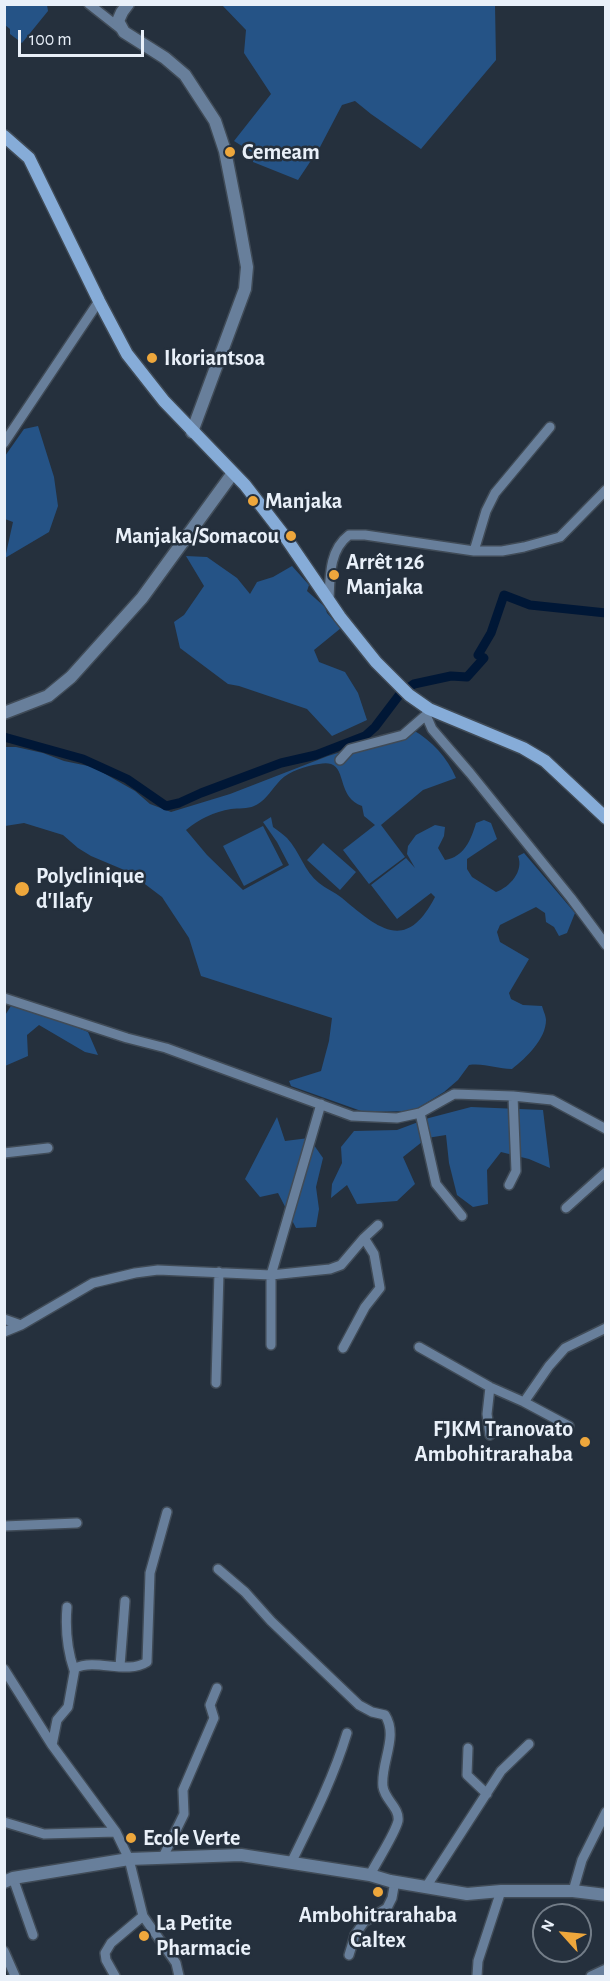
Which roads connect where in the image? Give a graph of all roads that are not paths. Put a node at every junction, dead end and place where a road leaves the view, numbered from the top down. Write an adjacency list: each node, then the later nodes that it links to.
1 (88, 4): 3 (street)
2 (128, 4): 3 (street)
3 (124, 32): 7 (street)
4 (4, 136): 5 (main road)
5 (99, 301): 7 (main road); 8 (street)
6 (550, 427): 11 (street)
7 (192, 432): 9 (main road)
8 (4, 443)
9 (233, 473): 12 (main road); 14 (street)
10 (606, 490): 11 (street)
11 (474, 551): 12 (street)
12 (328, 600): 13 (main road)
13 (427, 712): 15 (street); 16 (main road); 17 (street)
14 (4, 713)
15 (340, 760)
16 (606, 818)
17 (606, 945)
18 (4, 998): 20 (street)
19 (513, 1096): 21 (street); 22 (street); 26 (street)
20 (321, 1104): 21 (street); 32 (street)
21 (420, 1113): 28 (street)
22 (606, 1129)
23 (48, 1148): 24 (street)
24 (4, 1153)
25 (606, 1172): 27 (street)
26 (509, 1185)
27 (566, 1208)
28 (462, 1216)
29 (378, 1225): 30 (street)
30 (364, 1238): 32 (street); 39 (street)
31 (219, 1272): 32 (street); 34 (street); 40 (street)
32 (271, 1275): 37 (street)
33 (4, 1319): 34 (street)
34 (21, 1325): 36 (street)
35 (606, 1328): 42 (street)
36 (4, 1332)
37 (271, 1345)
38 (419, 1347): 41 (street)
39 (344, 1348)
40 (216, 1383)
41 (490, 1388): 42 (street); 44 (street)
42 (524, 1402): 43 (street)
43 (569, 1426)
44 (490, 1435)
45 (167, 1512): 51 (street)
46 (77, 1523): 47 (street)
47 (4, 1526)
48 (218, 1569): 66 (street)
49 (125, 1601): 51 (street)
50 (67, 1607): 53 (street)
51 (120, 1666): 53 (street)
52 (4, 1670): 56 (street)
53 (74, 1670): 56 (street)
54 (217, 1688): 63 (street)
55 (347, 1733): 65 (street)
56 (52, 1744): 62 (street)
57 (529, 1744): 59 (street)
58 (468, 1748): 59 (street)
59 (487, 1794): 69 (street)
60 (606, 1812): 71 (street)
61 (4, 1822): 62 (street)
62 (116, 1832): 64 (street)
63 (163, 1857): 64 (street); 65 (street)
64 (129, 1859): 67 (street); 73 (street)
65 (291, 1863): 66 (street)
66 (370, 1875): 68 (street)
67 (9, 1880): 74 (street)
68 (395, 1881): 69 (street); 76 (street)
69 (426, 1887): 70 (street)
70 (501, 1890): 71 (street); 81 (street)
71 (573, 1892): 72 (street)
72 (606, 1895)
73 (143, 1916): 79 (street); 80 (street)
74 (33, 1935)
75 (4, 1951): 78 (street)
76 (349, 1955)
77 (606, 1969): 82 (street)
78 (15, 1977)
79 (115, 1977)
80 (179, 1977)
81 (477, 1977)
82 (591, 1977)

